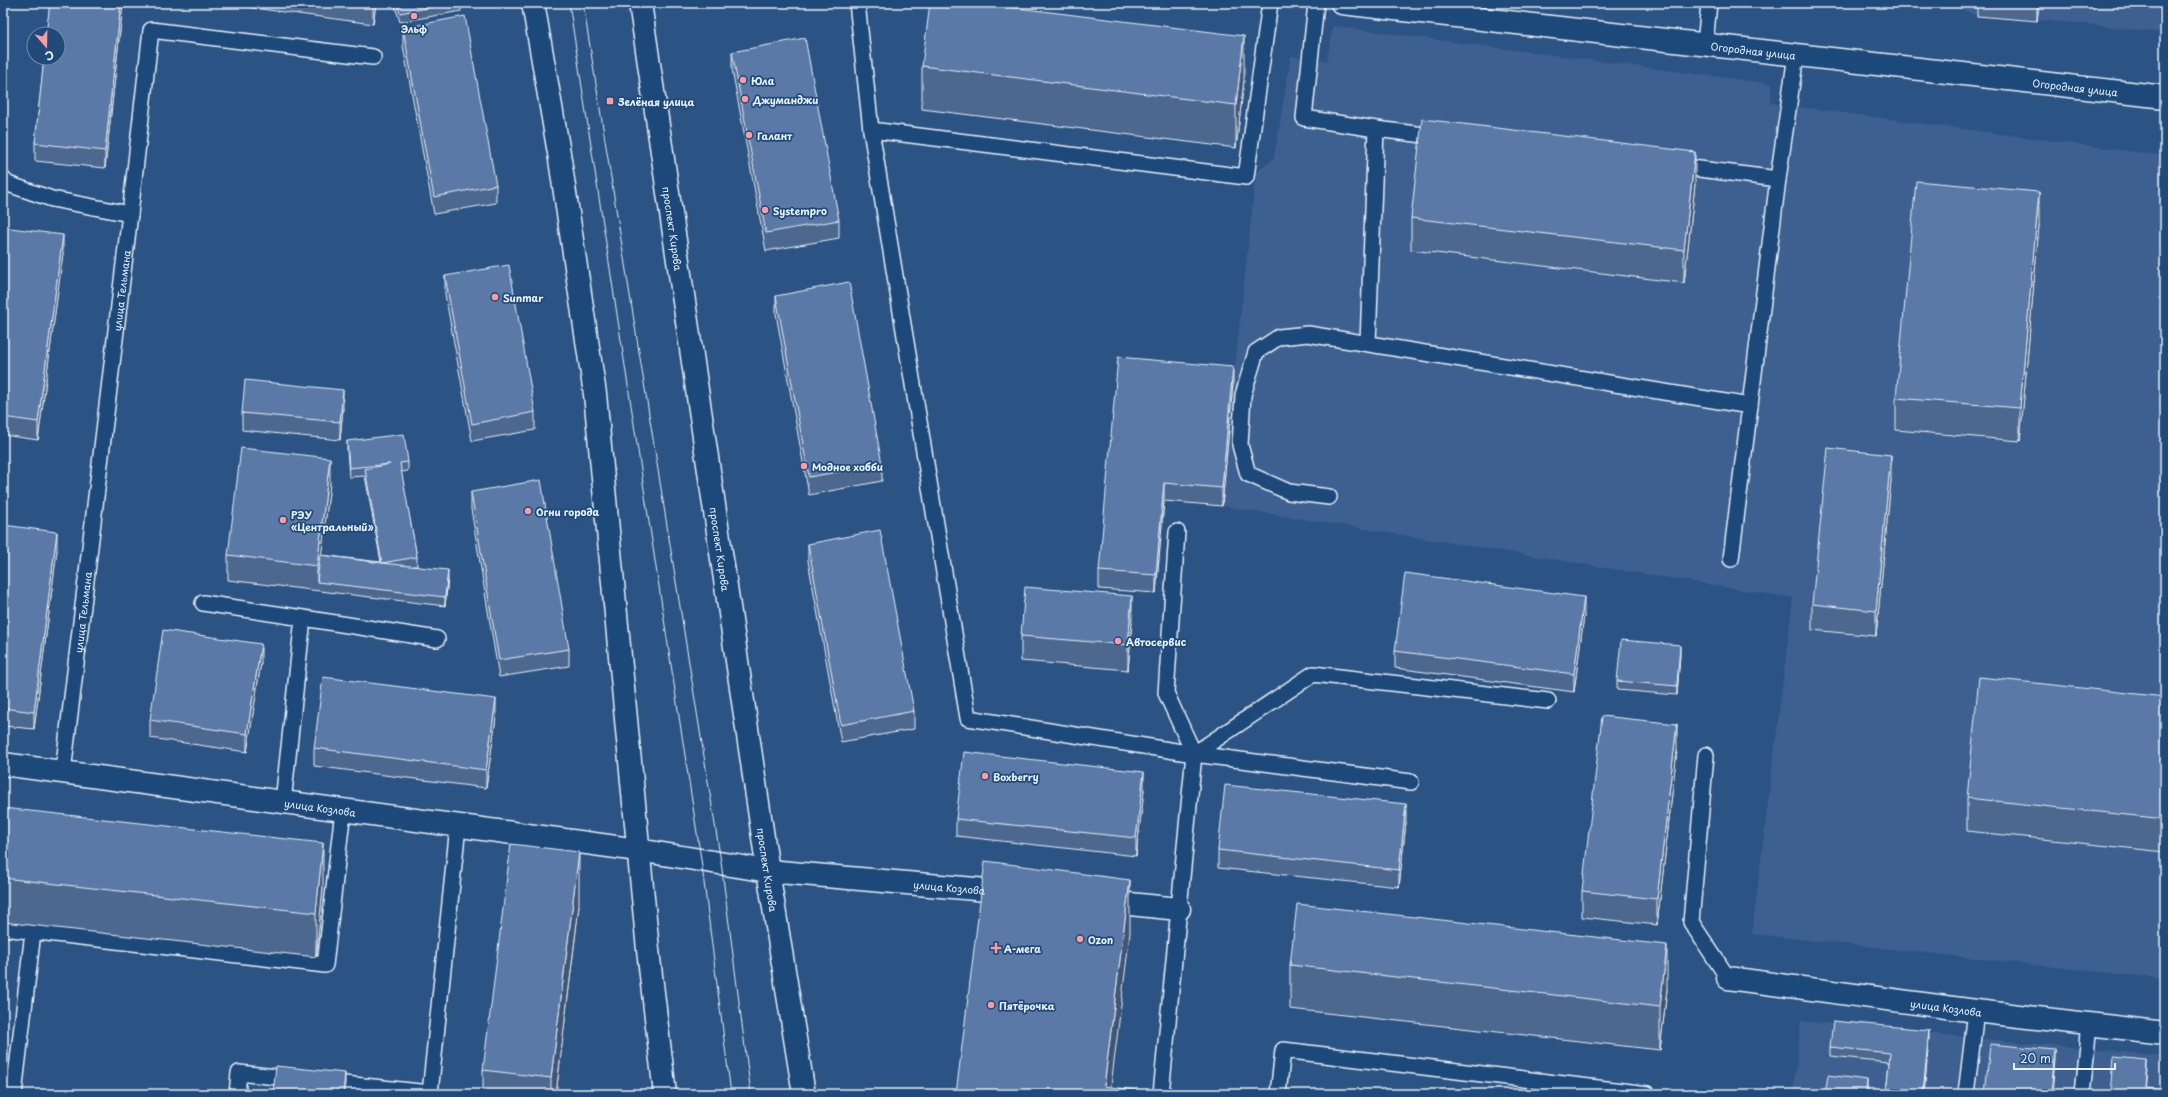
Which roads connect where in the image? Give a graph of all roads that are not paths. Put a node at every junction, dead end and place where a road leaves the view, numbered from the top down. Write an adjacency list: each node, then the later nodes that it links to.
1 (533, 3): 36 (street)
2 (640, 3): 37 (street, проспект Кирова)
3 (858, 3): 13 (lane)
4 (1270, 3): 13 (lane)
5 (1316, 3): 12 (lane)
6 (1342, 3): 8 (street, Огородная улица)
7 (1709, 3): 8 (lane)
8 (1705, 44): 9 (street, Огородная улица)
9 (1796, 55): 11 (street, Огородная улица); 17 (lane)
10 (373, 57): 18 (lane, улица Тельмана)
11 (2165, 97)
12 (1376, 129): 14 (lane); 19 (lane)
13 (871, 130): 28 (lane)
14 (1455, 139)
15 (1660, 164): 17 (lane)
16 (3, 179): 18 (lane)
17 (1778, 179): 20 (lane)
18 (130, 214): 31 (lane, улица Тельмана)
19 (1368, 343): 20 (lane); 21 (lane)
20 (1750, 406): 23 (lane)
21 (1329, 497)
22 (1177, 532): 28 (lane)
23 (1731, 559)
24 (203, 603): 25 (lane)
25 (303, 618): 26 (lane); 33 (lane)
26 (437, 639)
27 (1548, 701): 28 (lane)
28 (1194, 754): 32 (lane); 40 (lane)
29 (1706, 755): 43 (lane)
30 (3, 764): 31 (street, улица Козлова)
31 (62, 772): 33 (street, улица Козлова)
32 (1411, 782)
33 (283, 802): 34 (street, улица Козлова)
34 (343, 810): 35 (street, улица Козлова); 42 (lane)
35 (458, 826): 36 (street, улица Козлова); 48 (lane)
36 (638, 850): 37 (street, улица Козлова); 49 (street)
37 (768, 871): 38 (street, улица Козлова); 50 (street, проспект Кирова)
38 (1030, 894)
39 (1077, 899): 40 (street)
40 (1179, 909): 51 (lane)
41 (3, 928): 42 (lane)
42 (33, 932): 47 (lane)
43 (1728, 978): 44 (street, улица Козлова)
44 (1976, 1011): 45 (street, улица Козлова); 54 (lane)
45 (2090, 1024): 46 (street, улица Козлова); 55 (lane)
46 (2165, 1033)
47 (14, 1094)
48 (237, 1094)
49 (665, 1094)
50 (804, 1094)
51 (1161, 1094)
52 (1278, 1094): 53 (lane)
53 (1648, 1094)
54 (1966, 1094)
55 (2082, 1094)

